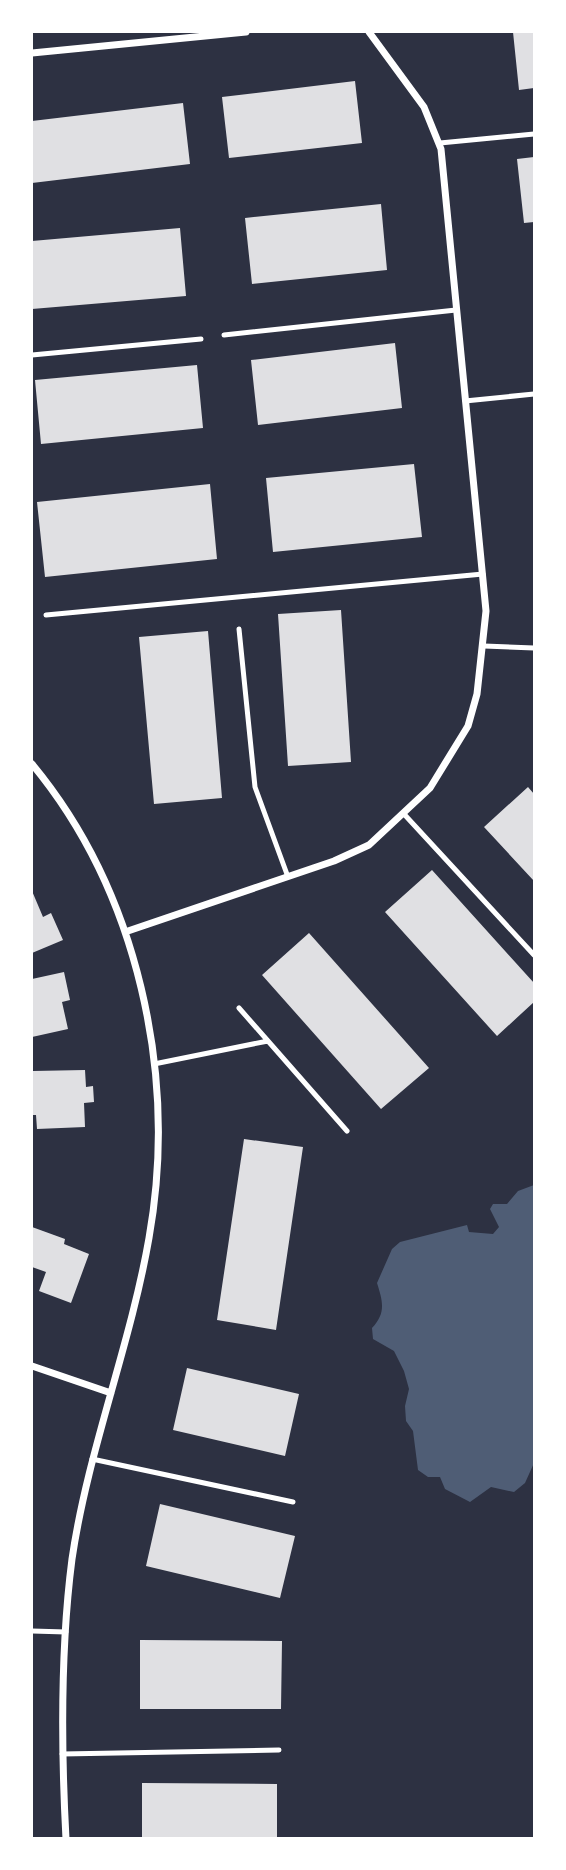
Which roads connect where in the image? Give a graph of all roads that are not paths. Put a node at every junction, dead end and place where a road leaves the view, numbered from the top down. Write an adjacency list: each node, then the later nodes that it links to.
1 (246, 32): 3 (street)
2 (369, 32): 5 (street)
3 (32, 53)
4 (534, 134): 5 (lane)
5 (440, 143): 6 (street)
6 (456, 310): 7 (lane); 11 (street)
7 (225, 335)
8 (201, 339): 9 (lane)
9 (32, 355)
10 (534, 394): 11 (lane)
11 (464, 401): 12 (street)
12 (483, 574): 13 (lane); 15 (street)
13 (46, 615)
14 (239, 629): 19 (lane)
15 (484, 646): 16 (lane); 18 (street)
16 (534, 648)
17 (32, 764): 20 (street)
18 (403, 813): 19 (street); 21 (lane)
19 (288, 877): 20 (street)
20 (125, 932): 24 (street)
21 (534, 955)
22 (239, 1009): 23 (lane)
23 (268, 1041): 24 (lane); 25 (lane)
24 (153, 1064): 27 (street)
25 (347, 1130)
26 (32, 1366): 27 (street)
27 (111, 1393): 28 (street)
28 (92, 1459): 29 (lane); 31 (street)
29 (293, 1502)
30 (32, 1631): 31 (lane)
31 (66, 1632): 33 (street)
32 (279, 1750): 33 (lane)
33 (62, 1754): 34 (street)
34 (66, 1839)

